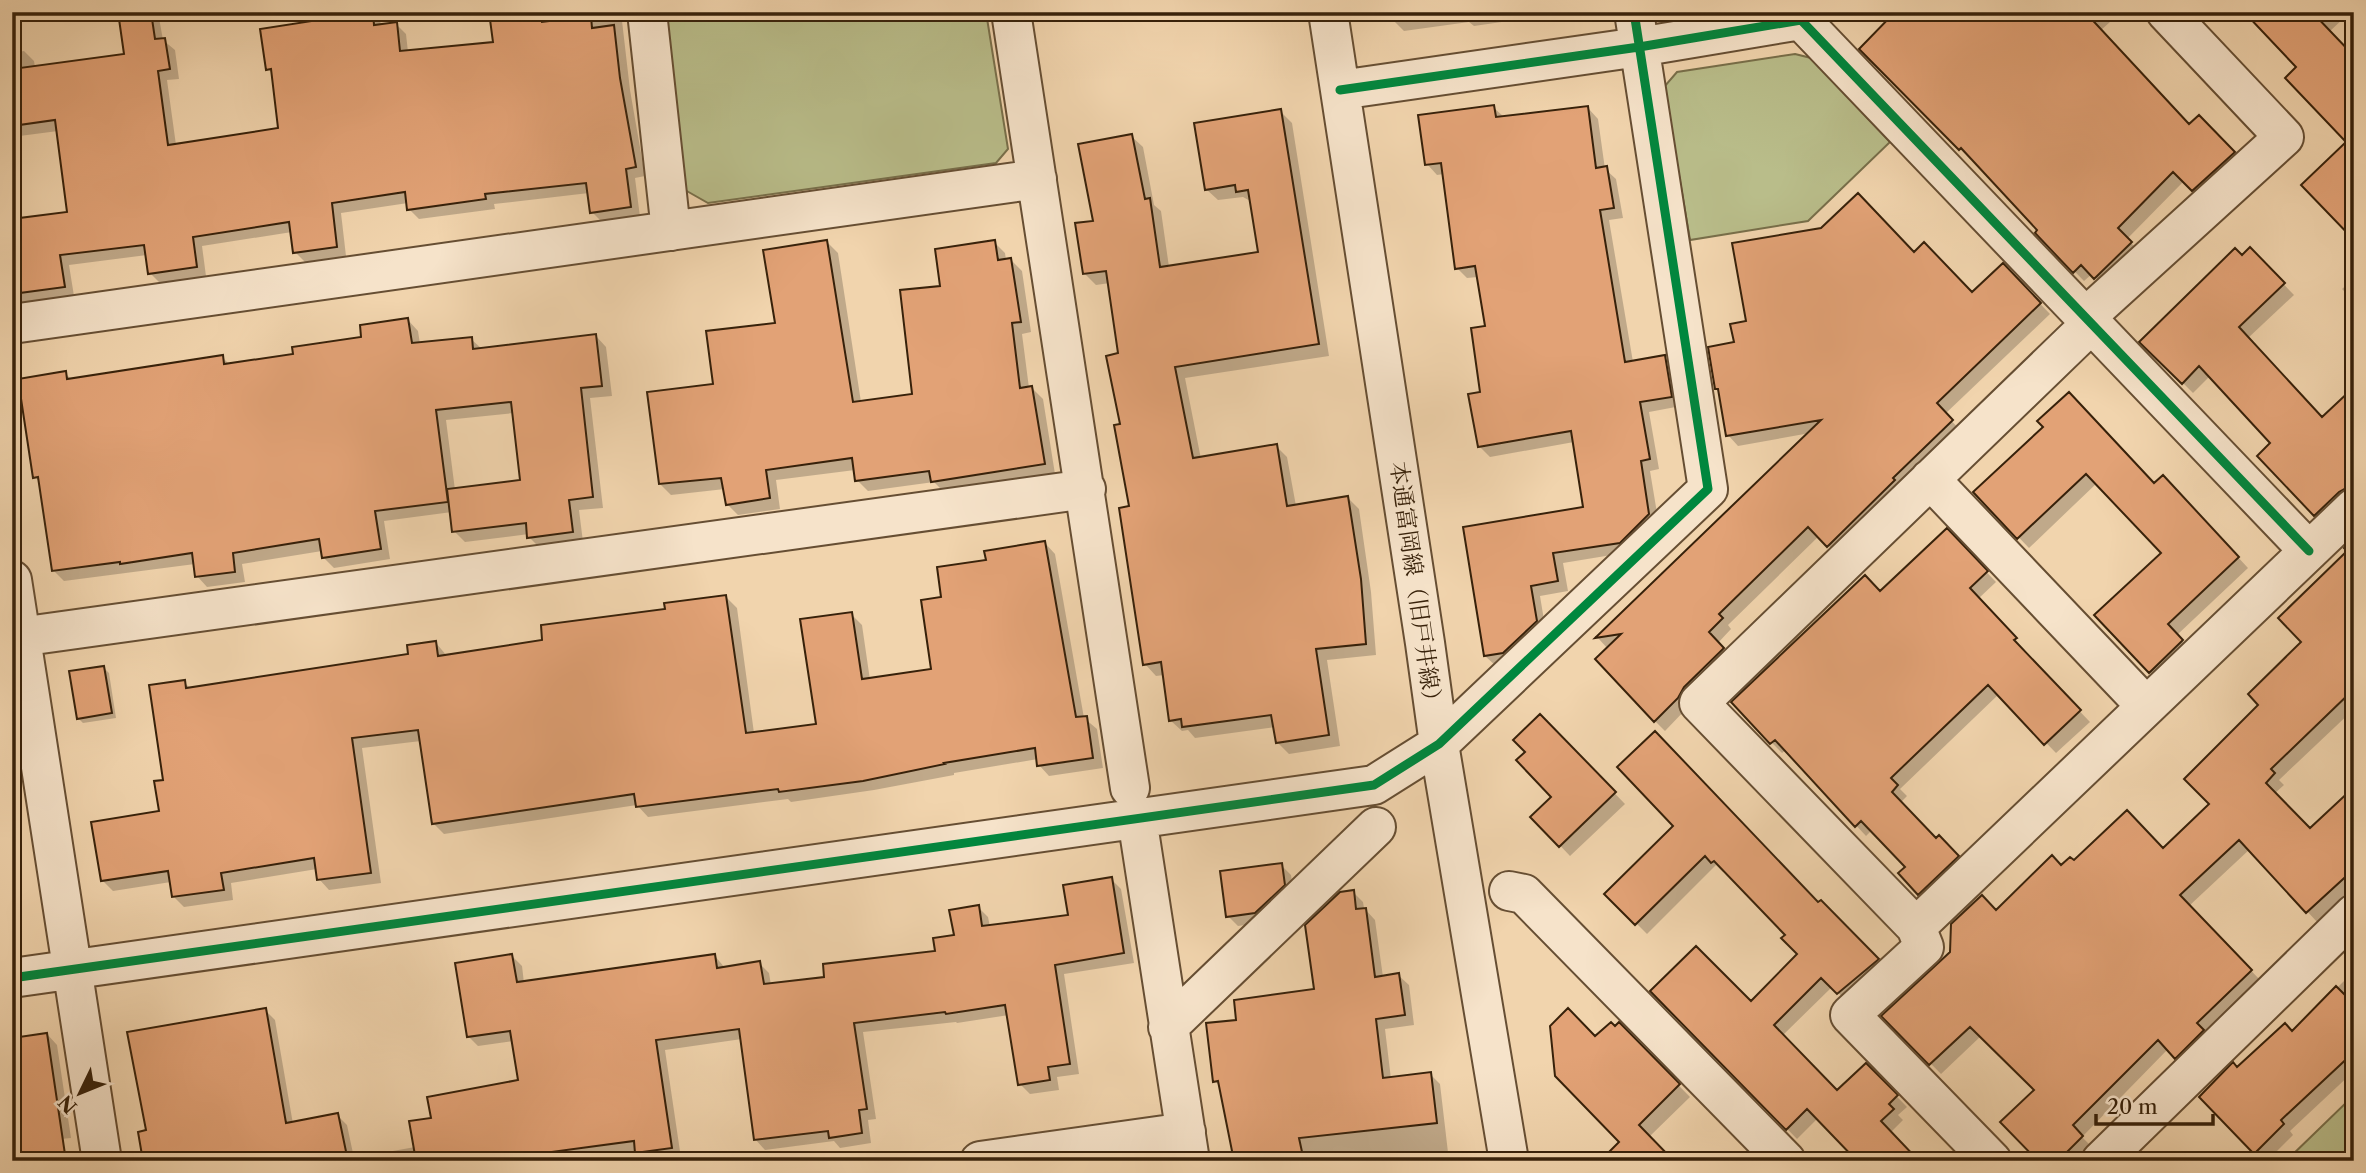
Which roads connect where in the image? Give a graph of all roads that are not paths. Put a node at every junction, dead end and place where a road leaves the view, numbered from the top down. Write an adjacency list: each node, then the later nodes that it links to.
1 (647, 12): 9 (street)
2 (1011, 12): 8 (street)
3 (1328, 12): 7 (street, 本通富岡線（旧戸井線）)
4 (2166, 12): 10 (street)
5 (1807, 16): 6 (street); 10 (street)
6 (1636, 30): 7 (street); 19 (street)
7 (1340, 90): 19 (street, 本通富岡線（旧戸井線）)
8 (1037, 179): 9 (street); 13 (street)
9 (671, 231): 11 (street)
10 (2089, 320): 12 (street); 15 (street)
11 (12, 324)
12 (1930, 479): 18 (street); 24 (street)
13 (1086, 489): 17 (street); 20 (street)
14 (2354, 508): 15 (street)
15 (2309, 551): 18 (street)
16 (12, 580): 17 (street)
17 (17, 638): 25 (street)
18 (2146, 706): 24 (street)
19 (1439, 744): 20 (street); 31 (street, 本通富岡線（旧戸井線）)
20 (1133, 803): 25 (street); 27 (street)
21 (1376, 827): 27 (street)
22 (1509, 891): 32 (street)
23 (2354, 915): 34 (street)
24 (1916, 927): 33 (street)
25 (71, 970): 26 (street); 30 (street)
26 (12, 978)
27 (1168, 1027): 28 (street)
28 (1188, 1146): 29 (street)
29 (992, 1160)
30 (102, 1161)
31 (1509, 1161)
32 (1786, 1161)
33 (1992, 1161)
34 (2101, 1161)

